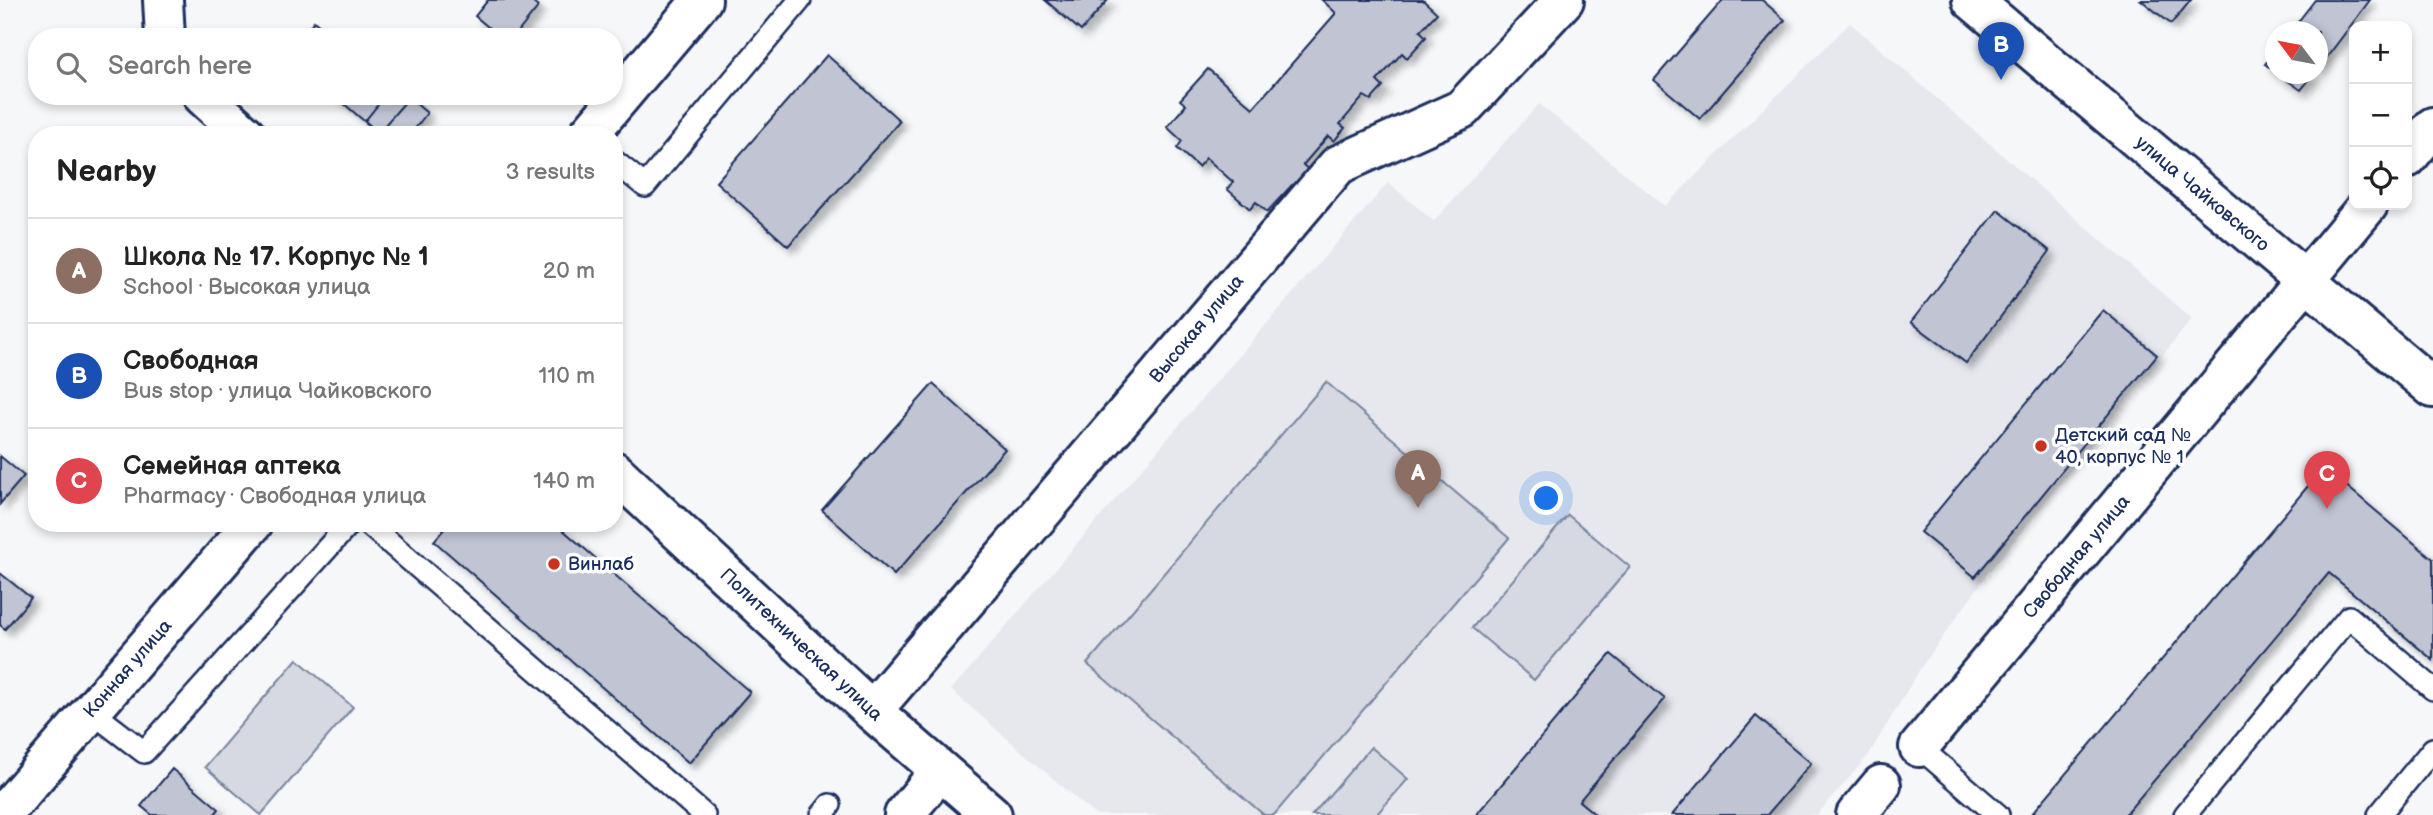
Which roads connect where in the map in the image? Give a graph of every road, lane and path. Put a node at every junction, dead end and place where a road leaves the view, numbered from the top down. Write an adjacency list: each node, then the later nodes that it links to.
1 (163, 0): 6 (street)
2 (702, 0): 7 (street)
3 (800, 0): 14 (lane)
4 (1564, 0): 23 (street, Высокая улица)
5 (1972, 0): 16 (street, улица Чайковского)
6 (165, 28)
7 (623, 94)
8 (213, 105): 10 (street)
9 (613, 105): 11 (street)
10 (236, 126)
11 (596, 126)
12 (2433, 127): 13 (street)
13 (2412, 152)
14 (623, 168)
15 (2364, 210): 16 (street, Свободная улица)
16 (2307, 281): 17 (street, улица Чайковского); 25 (street, Свободная улица)
17 (2433, 388)
18 (623, 479): 23 (street, Политехническая улица)
19 (245, 532): 24 (street, Конная улица)
20 (342, 532): 24 (lane)
21 (377, 532): 30 (lane)
22 (2433, 689): 35 (lane)
23 (872, 711): 27 (street, Политехническая улица)
24 (92, 712): 29 (street, Конная улица)
25 (1919, 747): 34 (lane)
26 (2433, 749): 36 (lane)
27 (940, 771): 31 (street); 32 (street, Политехническая улица)
28 (1881, 785): 33 (street)
29 (2, 815)
30 (704, 815)
31 (904, 815)
32 (992, 815)
33 (1856, 815)
34 (1998, 815)
35 (2185, 815)
36 (2379, 815)

